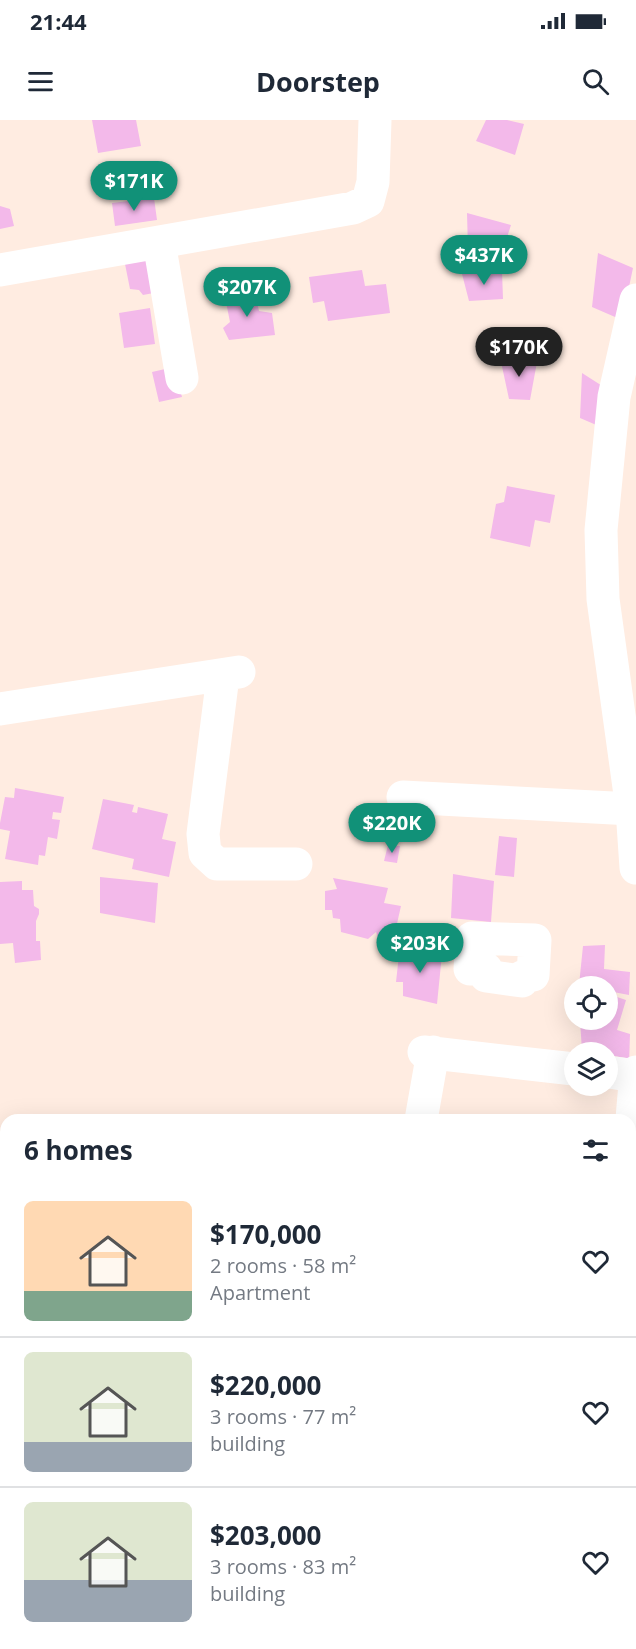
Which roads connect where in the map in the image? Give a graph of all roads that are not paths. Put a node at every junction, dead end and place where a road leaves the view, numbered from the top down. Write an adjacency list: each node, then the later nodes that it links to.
1 (375, 120): 2 (street)
2 (159, 242): 3 (street); 5 (street)
3 (0, 270)
4 (636, 300): 6 (street)
5 (182, 378)
6 (626, 692): 9 (street)
7 (0, 709): 10 (street)
8 (403, 797): 9 (street)
9 (632, 809): 11 (street)
10 (296, 864)
11 (636, 868)
12 (564, 1068): 15 (street)
13 (618, 1073): 14 (street)
14 (636, 1074): 16 (street)
15 (422, 1114)
16 (632, 1114)

